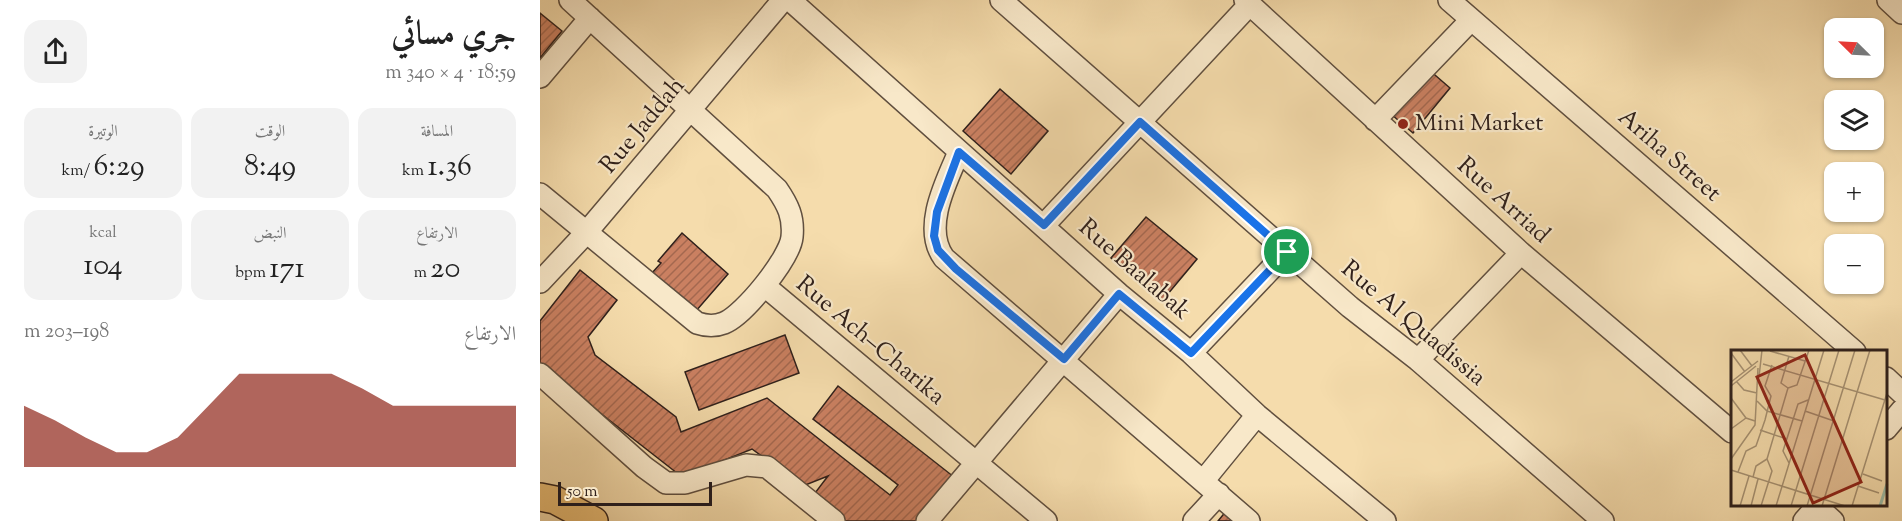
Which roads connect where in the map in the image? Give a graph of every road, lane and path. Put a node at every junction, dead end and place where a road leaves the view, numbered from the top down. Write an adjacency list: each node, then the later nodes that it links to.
1 (570, 0): 9 (street, Rue Ach–Charika)
2 (783, 0): 12 (street, Rue Jaddah)
3 (790, 0): 15 (street, Rue Baalabak)
4 (1001, 0): 14 (street, Rue Al Quadissia)
5 (1449, 0): 10 (street, Ariha Street)
6 (1888, 0): 8 (street)
7 (1247, 2): 13 (street, Rue Arriad); 14 (street)
8 (1902, 13)
9 (590, 18): 11 (street); 12 (street, Rue Ach–Charika)
10 (1471, 20): 13 (street); 24 (street, Ariha Street)
11 (540, 77)
12 (690, 109): 18 (street, Rue Jaddah); 22 (street, Rue Ach–Charika)
13 (1374, 120): 20 (street, Rue Arriad)
14 (1140, 122): 17 (street); 19 (street, Rue Al Quadissia)
15 (959, 152): 17 (street, Rue Baalabak); 26 (street)
16 (540, 194): 18 (street)
17 (1044, 225): 23 (street, Rue Baalabak)
18 (585, 234): 21 (street, Rue Jaddah); 22 (street)
19 (1287, 252): 25 (street); 27 (street, Rue Al Quadissia)
20 (1521, 253): 27 (street); 34 (street, Rue Arriad)
21 (540, 282)
22 (766, 287): 35 (street, Rue Ach–Charika)
23 (1119, 294): 25 (street, Rue Baalabak); 26 (street)
24 (1854, 350)
25 (1191, 353): 32 (street, Rue Baalabak)
26 (1064, 359): 35 (street); 36 (street)
27 (1418, 360): 46 (street, Rue Al Quadissia)
28 (540, 374): 40 (street)
29 (1887, 379): 30 (street)
30 (1902, 393)
31 (1902, 410): 33 (street)
32 (1257, 415): 36 (street); 45 (street, Rue Baalabak)
33 (1887, 428)
34 (1731, 431)
35 (975, 462): 41 (street); 42 (street, Rue Ach–Charika)
36 (1212, 487): 43 (street); 44 (street)
37 (545, 494): 39 (main road)
38 (1813, 509): 47 (street)
39 (594, 521)
40 (834, 521)
41 (927, 521)
42 (1046, 521)
43 (1194, 521)
44 (1249, 521)
45 (1385, 521)
46 (1603, 521)
47 (1833, 521)

